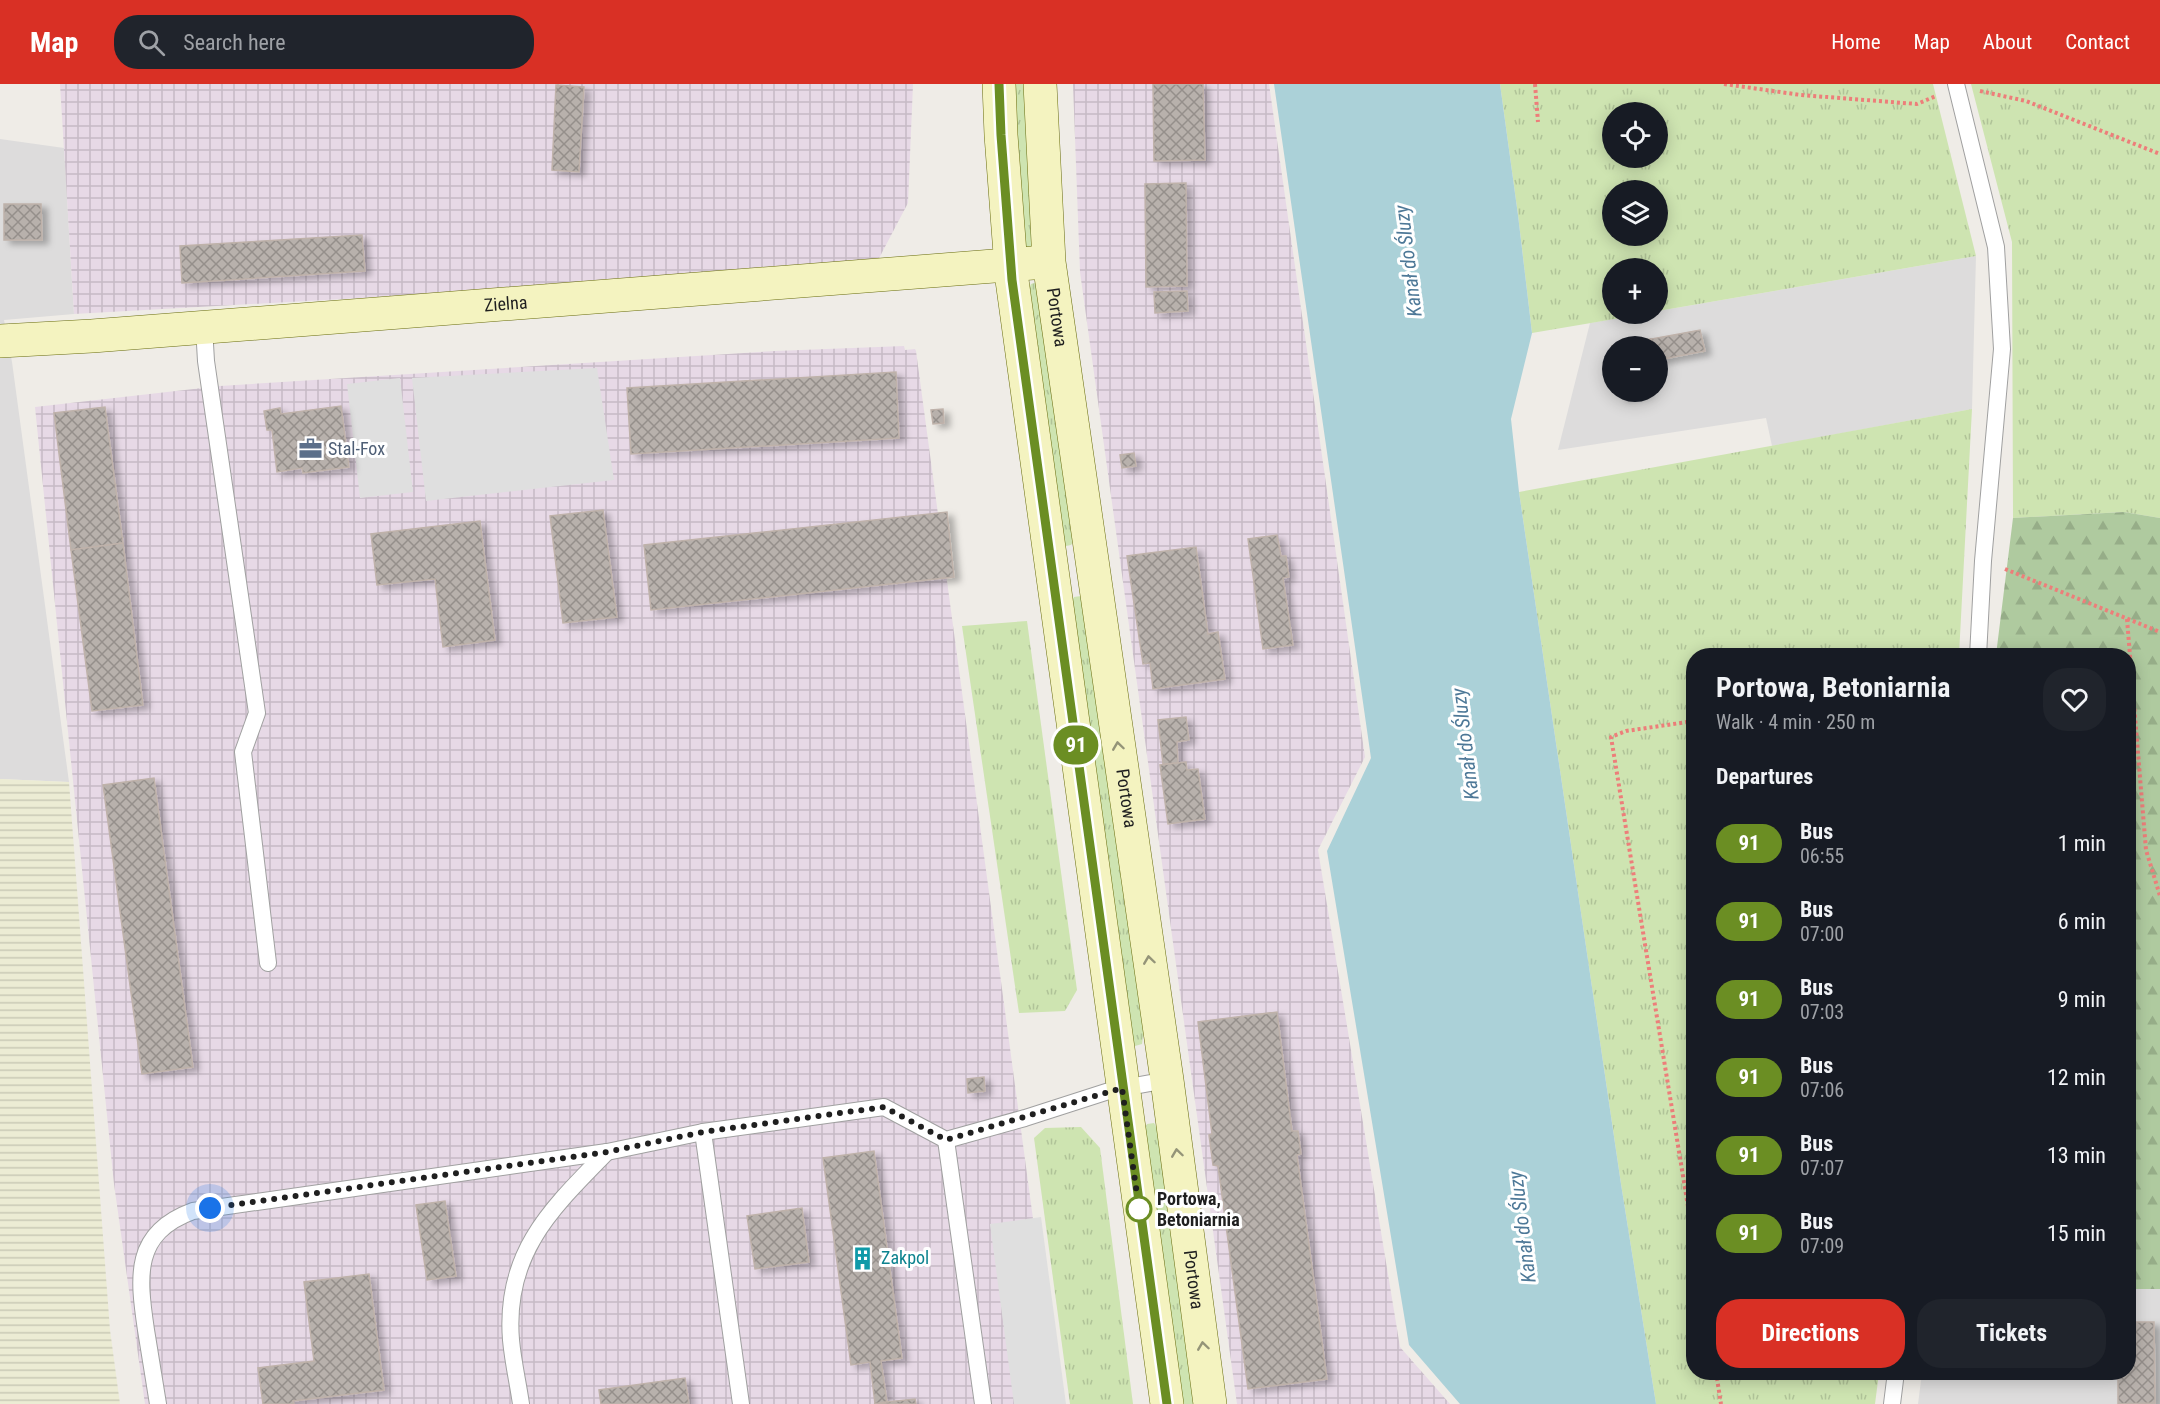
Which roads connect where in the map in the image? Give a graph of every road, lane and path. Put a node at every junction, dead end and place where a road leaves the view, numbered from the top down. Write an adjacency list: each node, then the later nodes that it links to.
1 (999, 84): 9 (street)
2 (1040, 84): 8 (street, Portowa)
3 (1535, 84): 6 (path)
4 (1724, 84): 5 (path)
5 (1957, 85): 7 (path); 12 (lane)
6 (1538, 122)
7 (2160, 154)
8 (1048, 262): 9 (street, Zielna); 13 (street, Portowa)
9 (1011, 265): 10 (street, Zielna); 14 (street)
10 (204, 327): 11 (street, Zielna); 22 (lane)
11 (0, 341)
12 (1983, 561): 15 (path); 17 (lane)
13 (1092, 566): 14 (street); 23 (street, Portowa, one-way to 13)
14 (1053, 571): 24 (street)
15 (2127, 619): 16 (path); 18 (path)
16 (2160, 632)
17 (1978, 648)
18 (2129, 648)
19 (1686, 722): 28 (path)
20 (2136, 728): 21 (path)
21 (2160, 896)
22 (268, 963)
23 (1167, 1080): 24 (lane); 36 (street, Portowa, one-way to 23)
24 (1122, 1088): 26 (lane); 35 (street)
25 (703, 1132): 26 (lane); 27 (lane); 33 (lane)
26 (946, 1140): 34 (lane)
27 (607, 1152): 31 (lane); 32 (lane)
28 (1686, 1194)
29 (1717, 1380): 37 (path)
30 (1895, 1380): 38 (lane)
31 (158, 1404)
32 (521, 1404)
33 (741, 1404)
34 (983, 1404)
35 (1167, 1404)
36 (1210, 1404)
37 (1721, 1404)
38 (1892, 1404)

